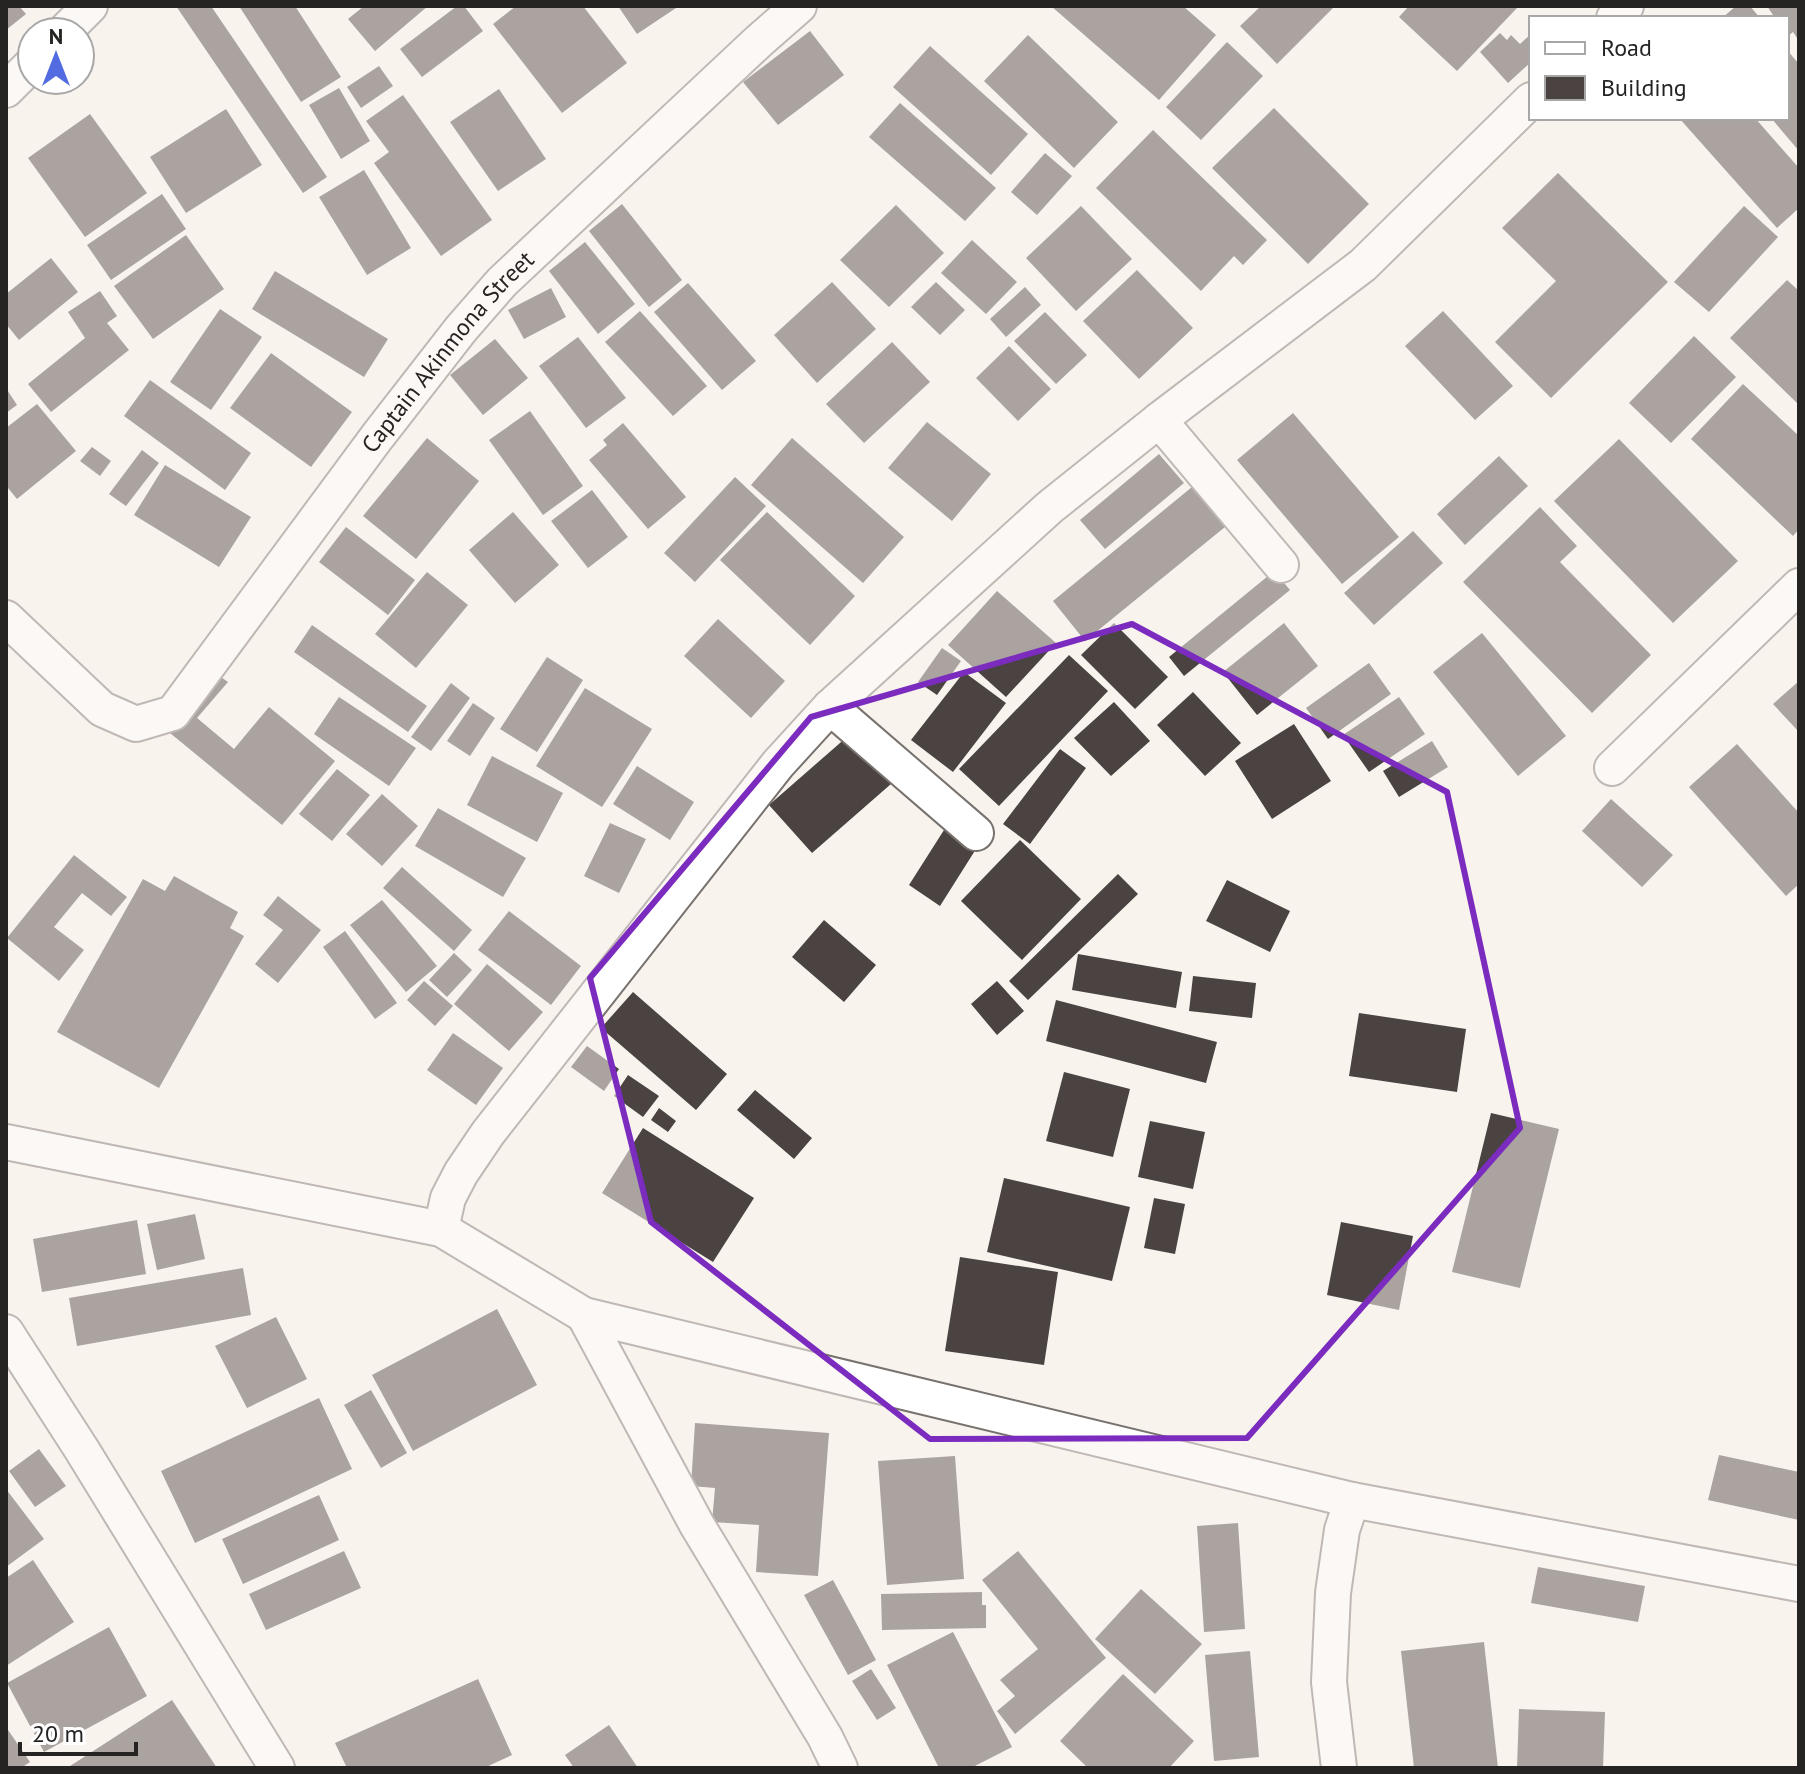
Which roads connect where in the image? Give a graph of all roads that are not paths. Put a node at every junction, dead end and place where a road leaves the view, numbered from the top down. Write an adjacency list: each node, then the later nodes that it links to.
1 (799, 6): 6 (street, Captain Akinmona Street)
2 (1529, 102): 3 (street)
3 (1159, 420): 4 (street); 7 (street)
4 (1281, 565)
5 (1799, 586): 8 (street)
6 (6, 618)
7 (830, 707): 9 (street); 11 (street)
8 (1612, 768)
9 (976, 833)
10 (6, 1142): 11 (street)
11 (441, 1229): 12 (street)
12 (584, 1315): 14 (street); 17 (street)
13 (6, 1332): 16 (street)
14 (1352, 1500): 15 (street); 18 (street)
15 (1799, 1584)
16 (277, 1768)
17 (840, 1768)
18 (1339, 1768)

